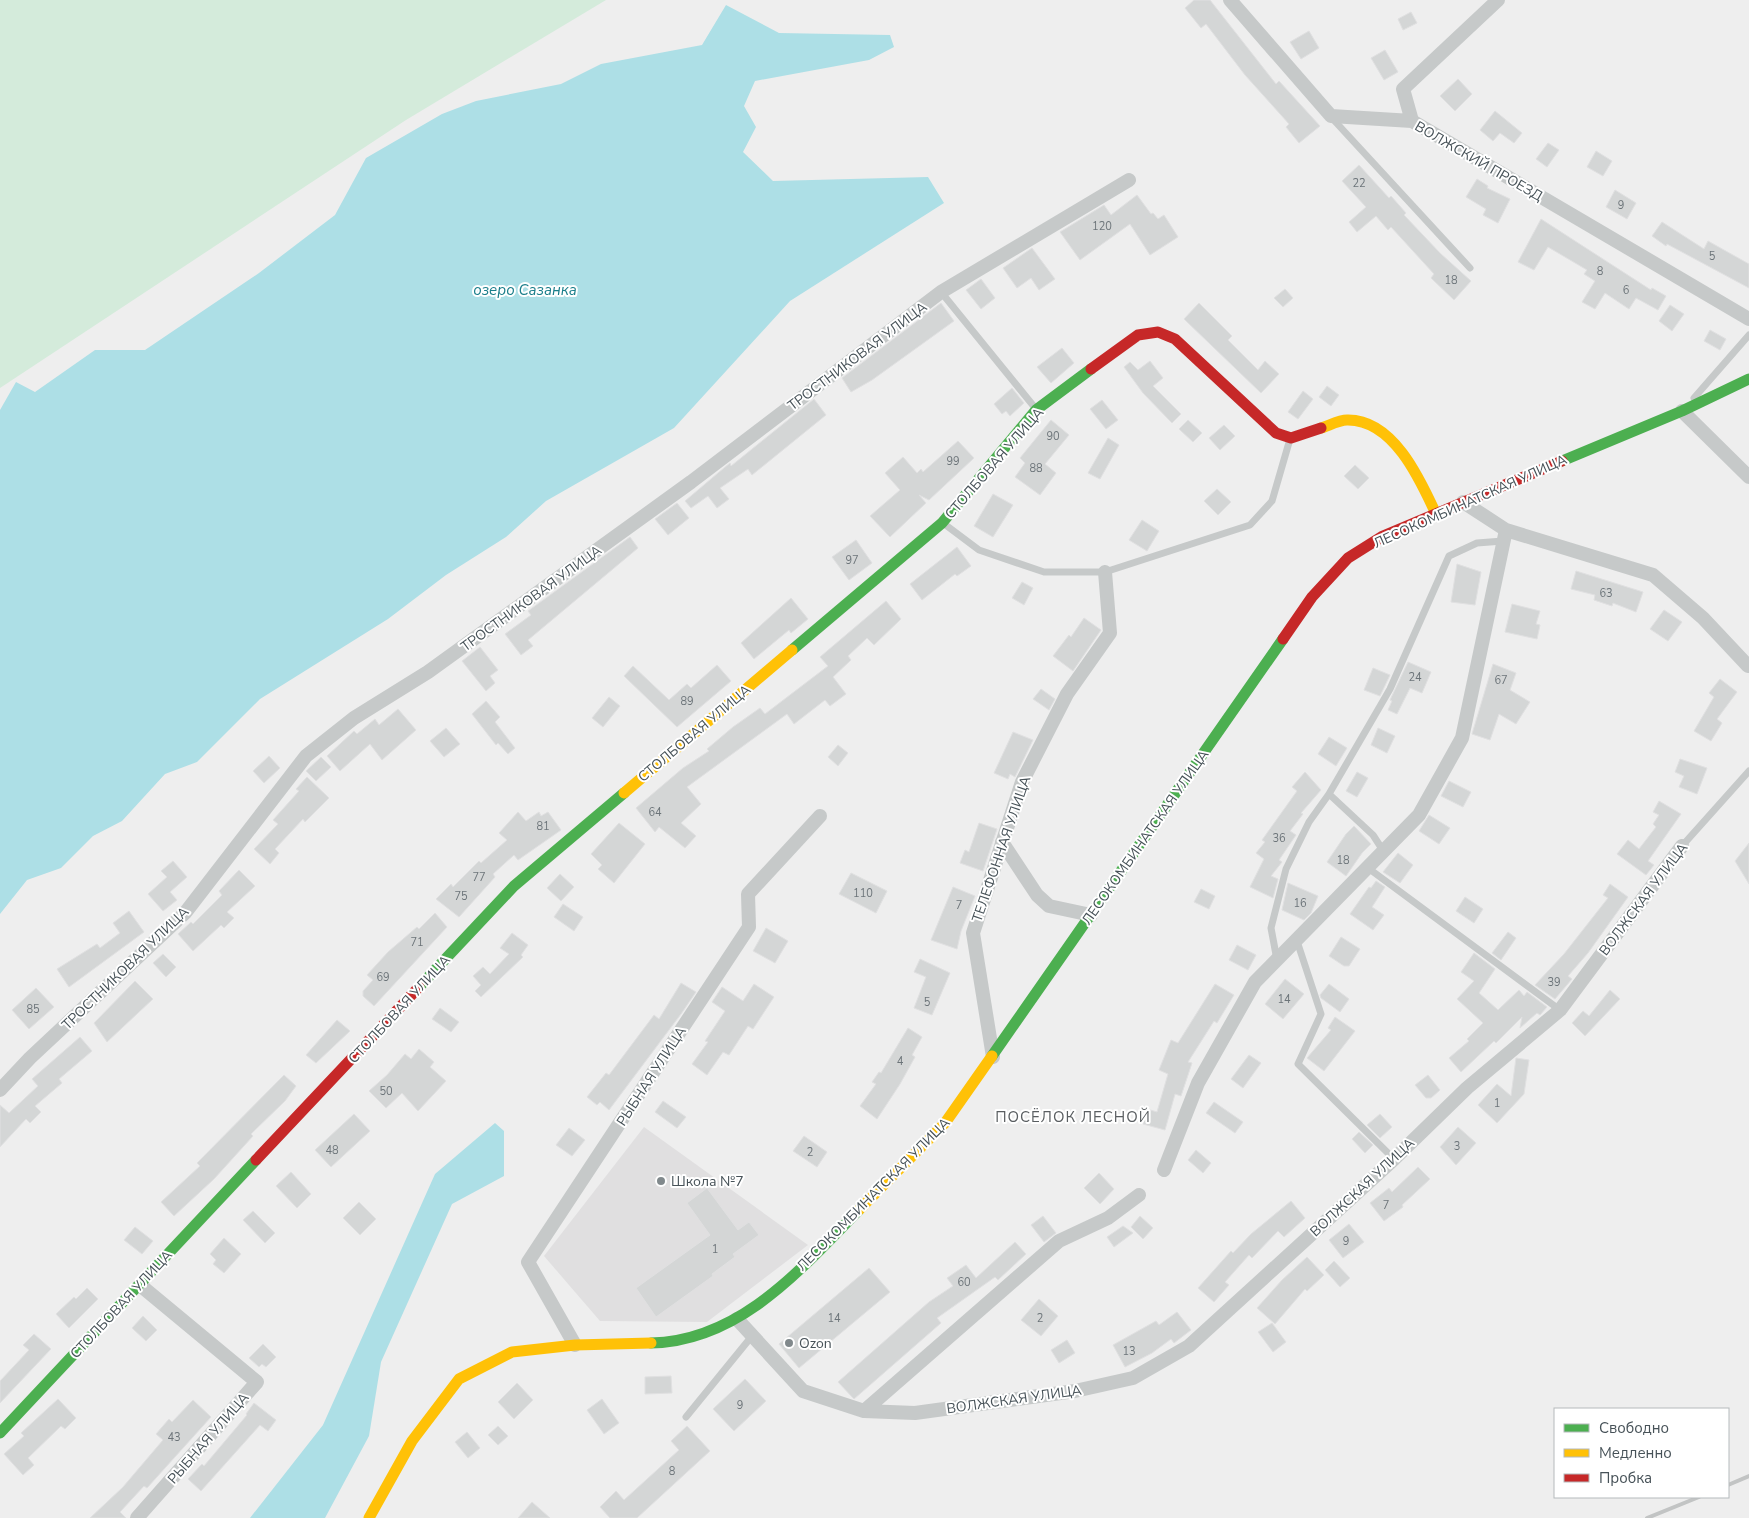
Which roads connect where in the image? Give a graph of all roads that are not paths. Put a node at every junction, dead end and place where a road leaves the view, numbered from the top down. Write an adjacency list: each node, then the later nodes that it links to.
1 (1230, 0): 3 (street)
2 (1498, 0): 4 (street)
3 (1331, 116): 4 (street, ВОЛЖСКИЙ ПРОЕЗД); 6 (lane)
4 (1412, 122): 8 (street, ВОЛЖСКИЙ ПРОЕЗД)
5 (1129, 180): 7 (street, ТРОСТНИКОВАЯ УЛИЦА)
6 (1470, 268)
7 (941, 292): 11 (lane); 33 (street, ТРОСТНИКОВАЯ УЛИЦА)
8 (1749, 319)
9 (1749, 335): 12 (lane)
10 (1749, 378): 12 (street, ЛЕСОКОМБИНАТСКАЯ УЛИЦА)
11 (1036, 410): 13 (street, СТОЛБОВАЯ УЛИЦА); 17 (street, СТОЛБОВАЯ УЛИЦА)
12 (1682, 411): 14 (street); 15 (street, ЛЕСОКОМБИНАТСКАЯ УЛИЦА)
13 (1291, 438): 16 (street); 19 (lane)
14 (1749, 477)
15 (1463, 502): 16 (street, ЛЕСОКОМБИНАТСКАЯ УЛИЦА); 18 (street)
16 (1436, 514): 28 (street, ЛЕСОКОМБИНАТСКАЯ УЛИЦА)
17 (942, 523): 19 (lane); 37 (street, СТОЛБОВАЯ УЛИЦА)
18 (1504, 535): 20 (street); 22 (lane); 26 (street)
19 (1105, 572): 24 (street, ТЕЛЕФОННАЯ УЛИЦА)
20 (1748, 666)
21 (1749, 771): 25 (lane, ВОЛЖСКАЯ УЛИЦА)
22 (1329, 794): 26 (lane); 30 (lane)
23 (820, 816): 40 (street, РЫБНАЯ УЛИЦА)
24 (1002, 842): 28 (street); 32 (street, ТЕЛЕФОННАЯ УЛИЦА)
25 (1682, 846): 31 (street, ВОЛЖСКАЯ УЛИЦА)
26 (1384, 852): 27 (street)
27 (1368, 868): 29 (street); 31 (lane)
28 (1091, 915): 32 (street, ЛЕСОКОМБИНАТСКАЯ УЛИЦА)
29 (1297, 941): 30 (street); 34 (lane)
30 (1278, 961): 35 (street)
31 (1560, 1010): 34 (street, ВОЛЖСКАЯ УЛИЦА)
32 (993, 1057): 38 (street, ЛЕСОКОМБИНАТСКАЯ УЛИЦА)
33 (0, 1090)
34 (1394, 1159): 41 (street, ВОЛЖСКАЯ УЛИЦА)
35 (1164, 1170)
36 (1139, 1195): 41 (street)
37 (140, 1284): 43 (street, СТОЛБОВАЯ УЛИЦА); 44 (street, РЫБНАЯ УЛИЦА)
38 (737, 1319): 39 (street, ВОЛЖСКАЯ УЛИЦА); 40 (street, ЛЕСОКОМБИНАТСКАЯ УЛИЦА)
39 (752, 1336): 41 (street, ВОЛЖСКАЯ УЛИЦА); 42 (lane)
40 (574, 1345): 45 (street)
41 (864, 1411)
42 (686, 1417)
43 (0, 1433)
44 (137, 1518)
45 (369, 1518)

